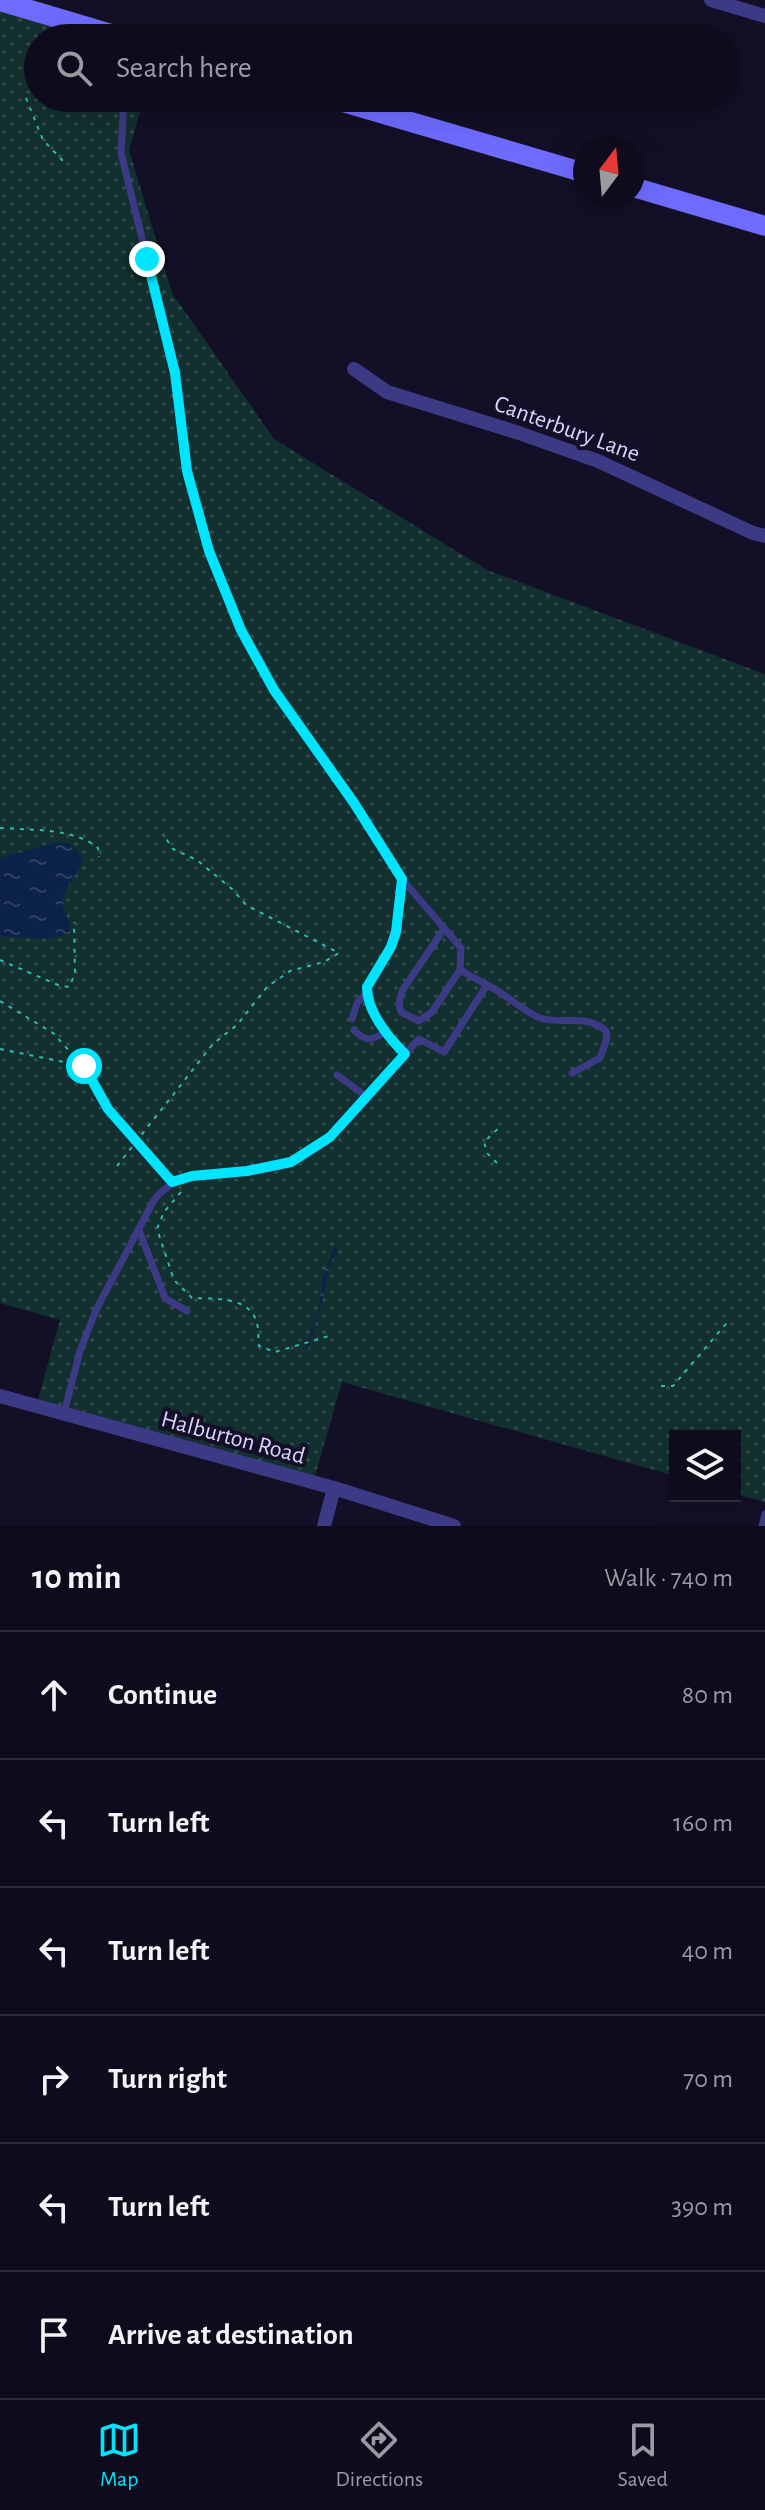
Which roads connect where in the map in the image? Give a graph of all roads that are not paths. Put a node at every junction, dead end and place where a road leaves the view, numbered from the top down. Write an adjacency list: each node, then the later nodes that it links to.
1 (711, 0): 3 (street)
2 (0, 1): 4 (street)
3 (765, 16)
4 (78, 24)
5 (123, 112): 12 (lane)
6 (377, 112): 7 (street)
7 (573, 169)
8 (645, 191): 9 (street)
9 (765, 226)
10 (354, 369): 11 (street, Canterbury Lane)
11 (765, 536)
12 (402, 879): 13 (lane); 16 (lane)
13 (444, 929): 14 (lane); 18 (lane)
14 (460, 970): 15 (lane); 18 (lane)
15 (487, 985): 21 (lane); 23 (lane)
16 (367, 993): 17 (lane); 20 (lane)
17 (352, 1019)
18 (419, 1021): 21 (lane)
19 (354, 1030): 20 (lane)
20 (386, 1032): 22 (lane)
21 (419, 1039): 22 (lane)
22 (405, 1054): 25 (lane)
23 (572, 1073)
24 (337, 1075): 25 (lane)
25 (367, 1097): 26 (lane)
26 (139, 1230): 27 (lane); 29 (lane)
27 (187, 1311)
28 (0, 1396): 29 (street, Halburton Road)
29 (64, 1415): 30 (street, Halburton Road)
30 (334, 1488): 32 (street); 33 (street, Halburton Road)
31 (765, 1514): 34 (lane)
32 (324, 1526)
33 (454, 1526)
34 (762, 1526)

